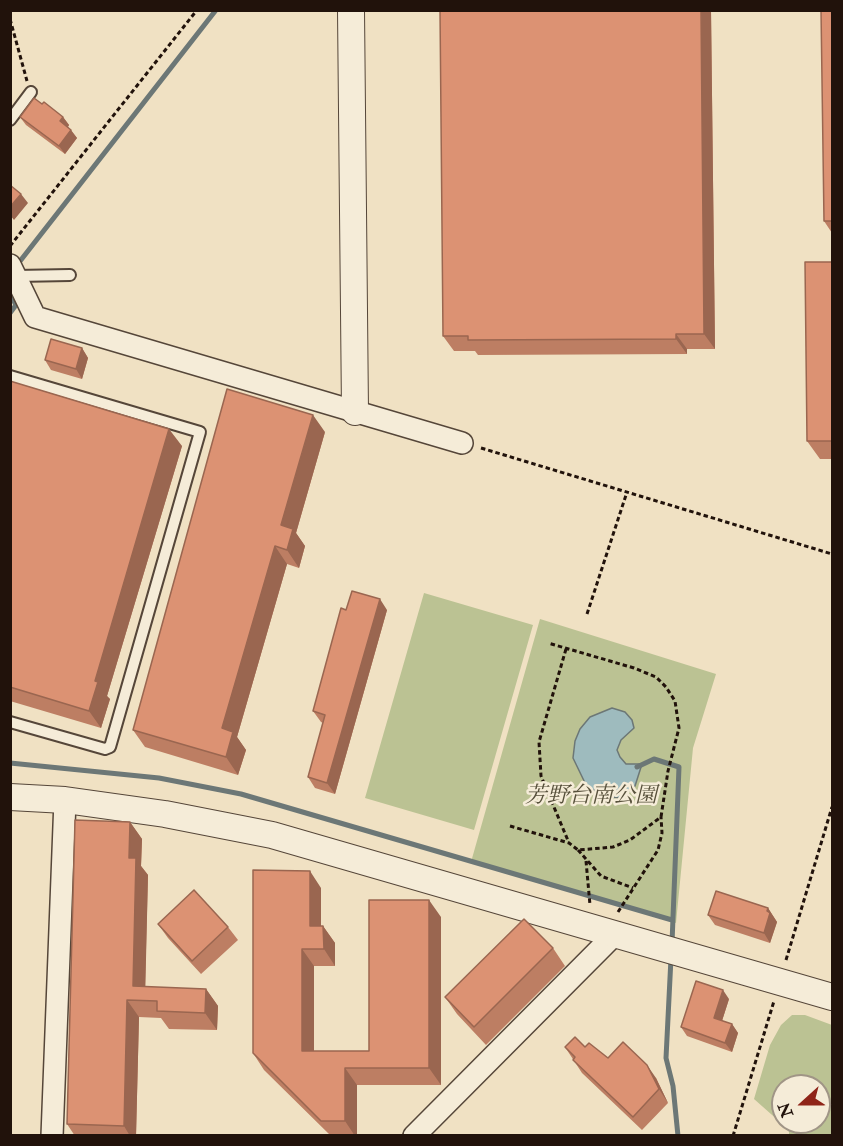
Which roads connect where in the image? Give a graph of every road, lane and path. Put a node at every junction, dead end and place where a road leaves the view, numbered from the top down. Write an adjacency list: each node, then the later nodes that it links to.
1 (197, 10): 6 (path)
2 (351, 10): 10 (street)
3 (10, 19): 4 (path)
4 (32, 92): 5 (lane)
5 (10, 120)
6 (10, 246)
7 (13, 270): 8 (lane); 10 (street)
8 (70, 275)
9 (10, 376): 17 (lane)
10 (355, 412): 11 (street)
11 (462, 442): 12 (path)
12 (627, 492): 13 (path); 14 (path)
13 (832, 554)
14 (587, 614)
15 (548, 643): 16 (path)
16 (566, 648): 20 (path); 22 (path)
17 (10, 722)
18 (10, 797): 19 (street)
19 (65, 800): 27 (street); 29 (street)
20 (661, 817): 23 (path); 25 (path)
21 (510, 826): 22 (path)
22 (569, 843): 23 (path)
23 (578, 850): 24 (path)
24 (586, 859): 25 (path); 26 (path)
25 (633, 888): 27 (path)
26 (590, 904)
27 (617, 923): 28 (street); 30 (street)
28 (832, 997)
29 (52, 1136)
30 (414, 1136)

